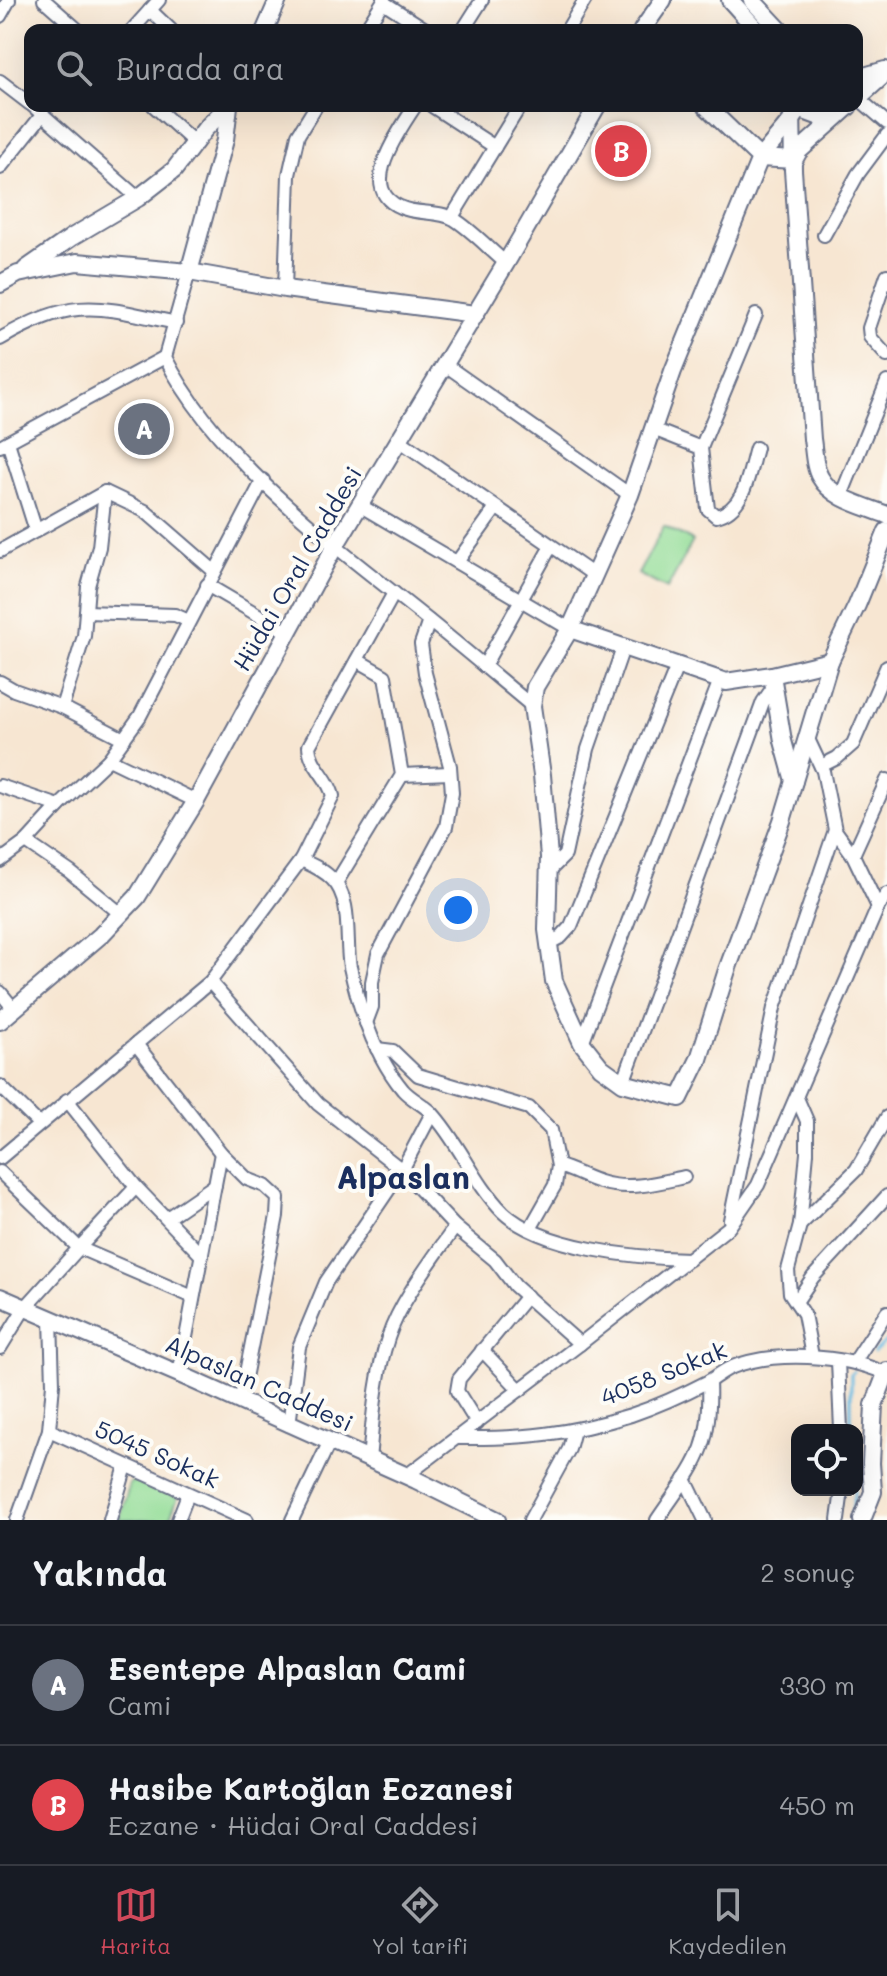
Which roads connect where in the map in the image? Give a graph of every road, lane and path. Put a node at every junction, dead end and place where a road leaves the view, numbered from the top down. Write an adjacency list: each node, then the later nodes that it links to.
1 (9, 0): 11 (street)
2 (44, 0): 12 (street)
3 (278, 0): 15 (street)
4 (482, 0): 18 (street)
5 (585, 0): 19 (street)
6 (663, 0): 20 (street)
7 (730, 0): 21 (street)
8 (752, 0): 22 (street)
9 (384, 1): 16 (street); 17 (street)
10 (154, 5): 13 (street); 14 (street)
11 (0, 16)
12 (71, 24)
13 (137, 24)
14 (167, 24)
15 (268, 24)
16 (369, 24)
17 (418, 24)
18 (467, 24)
19 (571, 24)
20 (646, 24)
21 (752, 24)
22 (774, 24)
23 (887, 71): 24 (street); 26 (street)
24 (863, 77)
25 (0, 81): 27 (street)
26 (863, 93)
27 (24, 100)
28 (863, 103): 45 (street)
29 (32, 112): 49 (street)
30 (40, 112): 53 (street)
31 (161, 112): 47 (street)
32 (223, 112): 47 (street)
33 (228, 112): 57 (street)
34 (312, 112): 61 (street)
35 (412, 112): 54 (street)
36 (441, 112): 48 (street)
37 (516, 112): 48 (street)
38 (594, 112): 56 (street, Hüdai Oral Caddesi)
39 (712, 112): 50 (street)
40 (792, 112): 50 (street)
41 (793, 112): 51 (street)
42 (800, 112): 44 (street)
43 (842, 112): 44 (street)
44 (831, 121): 51 (street)
45 (887, 123)
46 (887, 135): 55 (street)
47 (195, 143): 53 (street)
48 (495, 147): 54 (street)
49 (7, 149): 52 (street)
50 (760, 158): 51 (street); 70 (street)
51 (794, 160): 78 (street)
52 (0, 168)
53 (138, 198): 58 (street)
54 (452, 217): 56 (street)
55 (824, 235)
56 (506, 263): 62 (street, Hüdai Oral Caddesi)
57 (189, 272): 58 (street); 61 (street); 64 (street)
58 (18, 274): 60 (street)
59 (887, 275): 66 (street)
60 (0, 284)
61 (285, 289): 62 (street)
62 (475, 314): 68 (street, Hüdai Oral Caddesi)
63 (756, 315): 73 (street)
64 (176, 323): 65 (street); 67 (street)
65 (0, 339)
66 (887, 356)
67 (165, 357): 72 (street); 75 (street)
68 (444, 364): 71 (street, Hüdai Oral Caddesi); 77 (street)
69 (887, 382): 78 (street)
70 (653, 429): 73 (street); 77 (street)
71 (399, 440): 79 (street, Hüdai Oral Caddesi); 80 (street)
72 (3, 443): 82 (street)
73 (701, 448): 74 (street)
74 (756, 448)
75 (263, 480): 84 (street); 88 (street)
76 (105, 492): 82 (street); 88 (street); 93 (street)
77 (630, 495): 89 (street)
78 (841, 496): 81 (street)
79 (361, 506): 84 (street, Hüdai Oral Caddesi); 87 (street)
80 (496, 508): 85 (street); 87 (street)
81 (887, 515)
82 (36, 531): 86 (street)
83 (887, 531): 100 (street)
84 (335, 546): 91 (street); 97 (street, Hüdai Oral Caddesi)
85 (551, 546): 89 (street); 92 (street)
86 (0, 551)
87 (457, 562): 92 (street)
88 (214, 571): 90 (street)
89 (594, 575): 96 (street)
90 (207, 585): 94 (street); 97 (street)
91 (394, 593): 95 (street); 99 (street)
92 (521, 600): 96 (street); 101 (street)
93 (86, 612): 94 (street); 108 (street)
94 (189, 621): 109 (street)
95 (429, 621): 101 (street); 113 (street)
96 (570, 629): 98 (street); 107 (street)
97 (289, 633): 118 (street, Hüdai Oral Caddesi)
98 (623, 648): 102 (street); 125 (street)
99 (357, 660): 114 (street); 123 (street)
100 (830, 661): 105 (street); 110 (street)
101 (484, 666): 107 (street)
102 (677, 666): 104 (street); 130 (street)
103 (887, 666): 112 (street)
104 (720, 680): 105 (street); 136 (street)
105 (773, 681): 116 (street); 139 (street)
106 (0, 682): 108 (street)
107 (532, 706): 125 (street)
108 (62, 707): 109 (street)
109 (124, 739): 111 (street)
110 (808, 739): 112 (street); 116 (street)
111 (109, 759): 118 (street); 119 (street)
112 (821, 766): 120 (street)
113 (450, 773): 114 (street); 135 (street)
114 (402, 775): 126 (street)
115 (887, 780): 122 (street)
116 (794, 783): 139 (street)
117 (0, 786): 119 (street)
118 (196, 801): 129 (street, Hüdai Oral Caddesi)
119 (59, 806): 121 (street)
120 (835, 830): 122 (street); 158 (street)
121 (26, 842): 124 (street); 129 (street)
122 (853, 855): 128 (street)
123 (301, 860): 126 (street); 131 (street)
124 (0, 861)
125 (549, 871): 130 (street)
126 (336, 883): 135 (street)
127 (887, 894): 128 (street)
128 (878, 907): 141 (street)
129 (121, 914): 133 (street, Hüdai Oral Caddesi)
130 (549, 943): 136 (street)
131 (210, 982): 137 (street); 149 (street)
132 (0, 992): 133 (street)
133 (14, 1009): 134 (street, Hüdai Oral Caddesi)
134 (0, 1021)
135 (366, 1023): 138 (street)
136 (582, 1043): 139 (street)
137 (136, 1044): 142 (street); 146 (street)
138 (377, 1049): 143 (street); 148 (street)
139 (623, 1083)
140 (0, 1086): 145 (street)
141 (797, 1098): 156 (street); 158 (street)
142 (67, 1100): 145 (street); 153 (street)
143 (432, 1113): 149 (street); 159 (street)
144 (887, 1117): 156 (street)
145 (39, 1124): 147 (street)
146 (221, 1153): 152 (street); 180 (street)
147 (0, 1158)
148 (558, 1166): 151 (street); 159 (street)
149 (402, 1170): 157 (street); 184 (street)
150 (0, 1172): 160 (street)
151 (684, 1177)
152 (215, 1185): 155 (street); 161 (street)
153 (136, 1187): 155 (street); 160 (street)
154 (887, 1196): 166 (street)
155 (167, 1218): 161 (street)
156 (800, 1225): 166 (street)
157 (455, 1227): 163 (street); 189 (street)
158 (729, 1227): 162 (street)
159 (530, 1229): 162 (street)
160 (79, 1248): 165 (street); 167 (street)
161 (202, 1256): 165 (street)
162 (689, 1259): 170 (street)
163 (527, 1296): 170 (street); 172 (street)
164 (0, 1297): 167 (street, Alpaslan Caddesi)
165 (193, 1297): 177 (street)
166 (796, 1302): 173 (street)
167 (24, 1309): 169 (street, Alpaslan Caddesi); 171 (street)
168 (887, 1312): 175 (street)
169 (51, 1319): 177 (street, Alpaslan Caddesi); 185 (street)
170 (580, 1344): 179 (street)
171 (0, 1348)
172 (482, 1350): 179 (street); 182 (street)
173 (812, 1356): 174 (street, 4058 Sokak); 178 (street, 4058 Sokak)
174 (838, 1361): 175 (street, 4058 Sokak); 183 (street)
175 (855, 1361): 176 (street, 4058 Sokak)
176 (886, 1372): 181 (street)
177 (179, 1374): 180 (street, Alpaslan Caddesi)
178 (709, 1381): 186 (street, 4058 Sokak); 192 (street)
179 (520, 1390): 182 (street)
180 (240, 1403): 184 (street, Alpaslan Caddesi)
181 (881, 1407): 193 (street)
182 (477, 1423): 187 (street)
183 (841, 1424)
184 (289, 1425): 188 (street, Alpaslan Caddesi)
185 (49, 1430): 190 (street, 5045 Sokak); 196 (street)
186 (574, 1430): 187 (street, 4058 Sokak); 202 (street)
187 (457, 1438): 191 (street)
188 (329, 1443): 189 (street, Alpaslan Caddesi); 200 (street)
189 (369, 1460): 191 (street, Alpaslan Caddesi)
190 (126, 1466): 194 (street, 5045 Sokak); 197 (street)
191 (406, 1476): 201 (street, Alpaslan Caddesi)
192 (685, 1479): 203 (street); 204 (street)
193 (880, 1493): 206 (street)
194 (188, 1494): 198 (street); 199 (street, 5045 Sokak)
195 (841, 1496): 205 (street)
196 (17, 1520)
197 (110, 1520)
198 (178, 1520)
199 (247, 1520)
200 (292, 1520)
201 (497, 1520)
202 (530, 1520)
203 (657, 1520)
204 (705, 1520)
205 (838, 1520)
206 (862, 1520)

